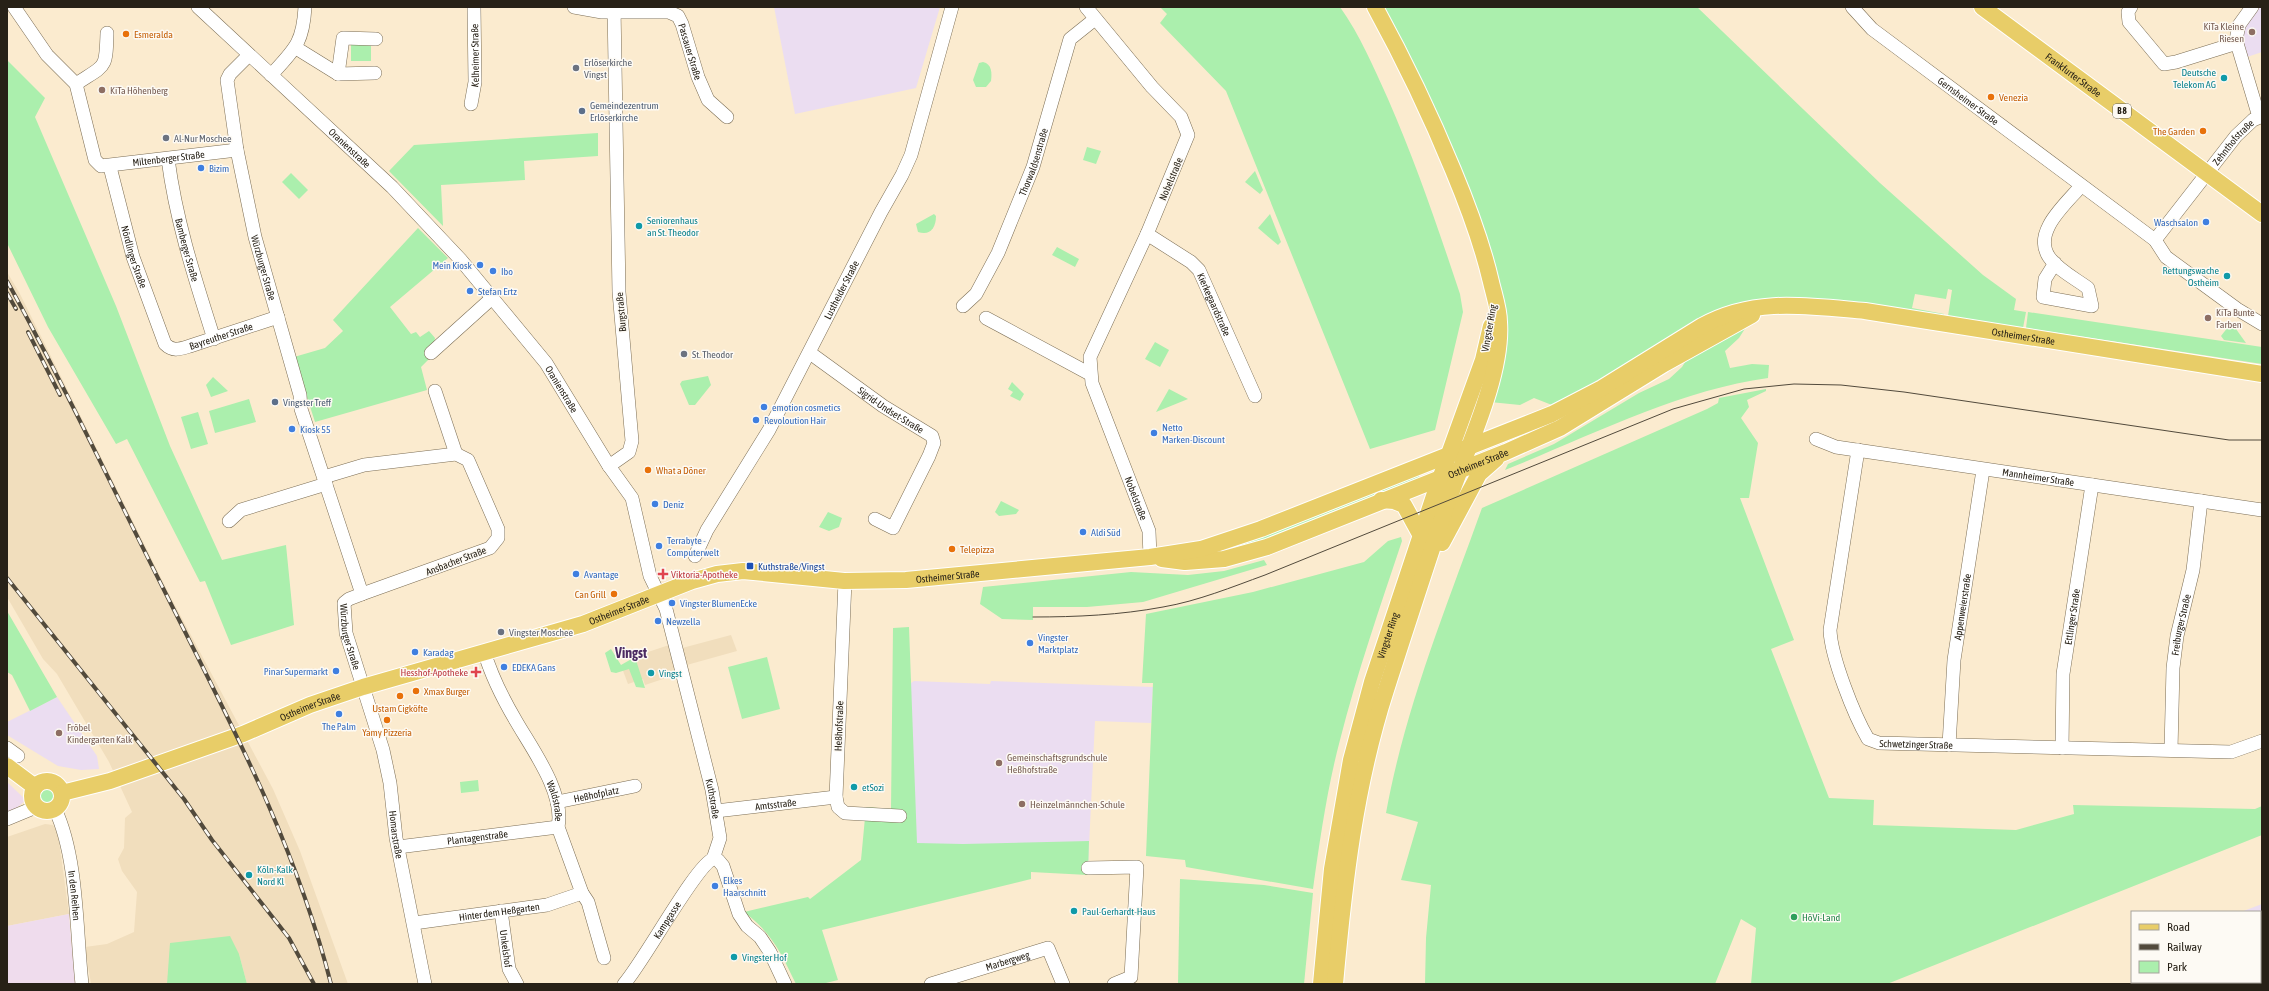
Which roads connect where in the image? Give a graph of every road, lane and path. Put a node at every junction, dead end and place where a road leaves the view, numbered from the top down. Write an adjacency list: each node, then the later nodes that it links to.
1 (14, 7): 23 (street)
2 (198, 7): 19 (street, Oranienstraße)
3 (306, 7): 18 (street)
4 (474, 7): 24 (street, Kelheimer Straße)
5 (574, 7): 12 (street, Passauer Straße)
6 (952, 7): 46 (street, Lustheider Straße)
7 (1086, 7): 14 (street, Nobelstraße)
8 (1375, 7): 36 (main road, Vingster Ring)
9 (1982, 7): 30 (main road, Frankfurter Straße / B 8)
10 (2130, 7): 17 (street)
11 (2252, 7): 17 (street)
12 (615, 9): 26 (street, Passauer Straße); 57 (street, Burgstraße)
13 (1858, 9): 31 (street, Gernsheimer Straße)
14 (1095, 19): 33 (street, Nobelstraße); 38 (street, Thorwaldsenstraße)
15 (107, 33): 23 (street)
16 (376, 39): 21 (street)
17 (2237, 43): 25 (street)
18 (296, 48): 21 (street); 22 (street)
19 (249, 55): 22 (street, Oranienstraße); 27 (street, Würzburger Straße)
20 (375, 73): 21 (street)
21 (338, 74)
22 (271, 75): 37 (street, Oranienstraße)
23 (76, 84): 29 (street, Nördlinger Straße)
24 (471, 104)
25 (2260, 116): 30 (street, Zehnthofstraße)
26 (727, 117)
27 (237, 150): 28 (street, Miltenberger Straße); 39 (street, Würzburger Straße)
28 (168, 159): 29 (street, Miltenberger Straße); 43 (street, Bamberger Straße)
29 (106, 167): 44 (street, Nördlinger Straße)
30 (2207, 173): 32 (main road, Frankfurter Straße / B 8); 34 (street)
31 (2081, 186): 34 (street, Gernsheimer Straße); 35 (street)
32 (2262, 214)
33 (1148, 234): 47 (street, Nobelstraße); 50 (street, Kierkegaardstraße)
34 (2155, 240): 42 (street, Gernsheimer Straße)
35 (2055, 263)
36 (1494, 296): 52 (main road, Vingster Ring); 56 (main road, Vingster Ring)
37 (492, 298): 45 (street); 57 (street, Oranienstraße)
38 (964, 306)
39 (278, 317): 43 (street, Bayreuther Straße); 61 (street, Würzburger Straße)
40 (986, 318): 47 (street)
41 (1725, 321): 48 (main road, Ostheimer Straße); 52 (main road, Ostheimer Straße); 54 (main road, Ostheimer Straße)
42 (2262, 324)
43 (214, 339): 44 (street, Bayreuther Straße)
44 (165, 344)
45 (431, 353)
46 (810, 353): 66 (street, Sigrid-Undset-Straße); 70 (street, Lustheider Straße)
47 (1090, 374): 71 (street, Nobelstraße)
48 (2262, 374)
49 (435, 392): 55 (street)
50 (1255, 396)
51 (1816, 439): 53 (street, Mannheimer Straße)
52 (1469, 448): 56 (main road, Ostheimer Straße); 58 (main road, Vingster Ring)
53 (1858, 450): 59 (street, Mannheimer Straße); 79 (street, Schwetzinger Straße)
54 (1506, 452): 58 (main road, Ostheimer Straße); 72 (main road)
55 (456, 454): 61 (street); 74 (street, Ansbacher Straße)
56 (1449, 456): 60 (main road, Vingster Ring); 69 (main road, Ostheimer Straße)
57 (609, 466): 75 (street)
58 (1461, 469): 60 (main road, Ostheimer Straße); 72 (main road, Vingster Ring)
59 (1983, 470): 62 (street, Mannheimer Straße); 79 (street, Appenweierstraße)
60 (1441, 476): 63 (main road, Ostheimer Straße); 68 (main road, Vingster Ring)
61 (325, 480): 67 (street); 74 (street, Würzburger Straße)
62 (2092, 486): 64 (street, Mannheimer Straße); 80 (street, Ettlinger Straße)
63 (1381, 500): 68 (main road); 69 (main road, Ostheimer Straße)
64 (2201, 501): 65 (street, Mannheimer Straße); 81 (street, Freiburger Straße)
65 (2262, 510)
66 (875, 519)
67 (229, 521)
68 (1421, 536): 110 (main road, Vingster Ring)
69 (1204, 554): 71 (main road, Ostheimer Straße)
70 (694, 556)
71 (1150, 557): 73 (main road, Ostheimer Straße)
72 (1426, 573): 111 (main road, Vingster Ring)
73 (845, 581): 75 (main road, Ostheimer Straße); 86 (street, Heßhofstraße)
74 (362, 594): 77 (street, Würzburger Straße)
75 (659, 595): 76 (main road, Ostheimer Straße); 90 (street, Kuthstraße)
76 (484, 651): 77 (main road, Ostheimer Straße); 87 (street, Waldstraße)
77 (363, 687): 85 (main road, Ostheimer Straße); 94 (street, Homarstraße)
78 (2262, 741): 81 (street, Schwetzinger Straße)
79 (1949, 745): 80 (street, Schwetzinger Straße)
80 (2062, 748): 81 (street, Schwetzinger Straße)
81 (2172, 750)
82 (11, 757): 83 (main road)
83 (35, 786): 85 (main road); 88 (main road)
84 (635, 786): 87 (street, Heßhofplatz)
85 (62, 793): 89 (main road)
86 (836, 797): 90 (street, Amtsstraße); 91 (street)
87 (557, 802): 93 (street, Waldstraße)
88 (36, 807): 89 (main road); 92 (street)
89 (55, 809): 102 (street, In den Reihen)
90 (716, 811): 95 (street, Kuthstraße)
91 (900, 816)
92 (7, 819)
93 (558, 827): 94 (street, Plantagenstraße); 97 (street, Waldstraße)
94 (398, 847): 99 (street, Homarstraße)
95 (713, 859): 105 (street, Kampgasse); 106 (street)
96 (1088, 868): 101 (street)
97 (582, 893): 98 (street, Hinter dem Heßgarten); 100 (street, Waldstraße)
98 (501, 911): 99 (street, Hinter dem Heßgarten); 104 (street, Unkelshof)
99 (414, 923): 103 (street, Homarstraße)
100 (604, 958)
101 (1128, 981): 109 (street)
102 (82, 984)
103 (425, 984)
104 (517, 984)
105 (624, 984)
106 (785, 984)
107 (931, 984): 108 (street, Marbergweg)
108 (1063, 984)
109 (1114, 984)
110 (1321, 984)
111 (1335, 984)

